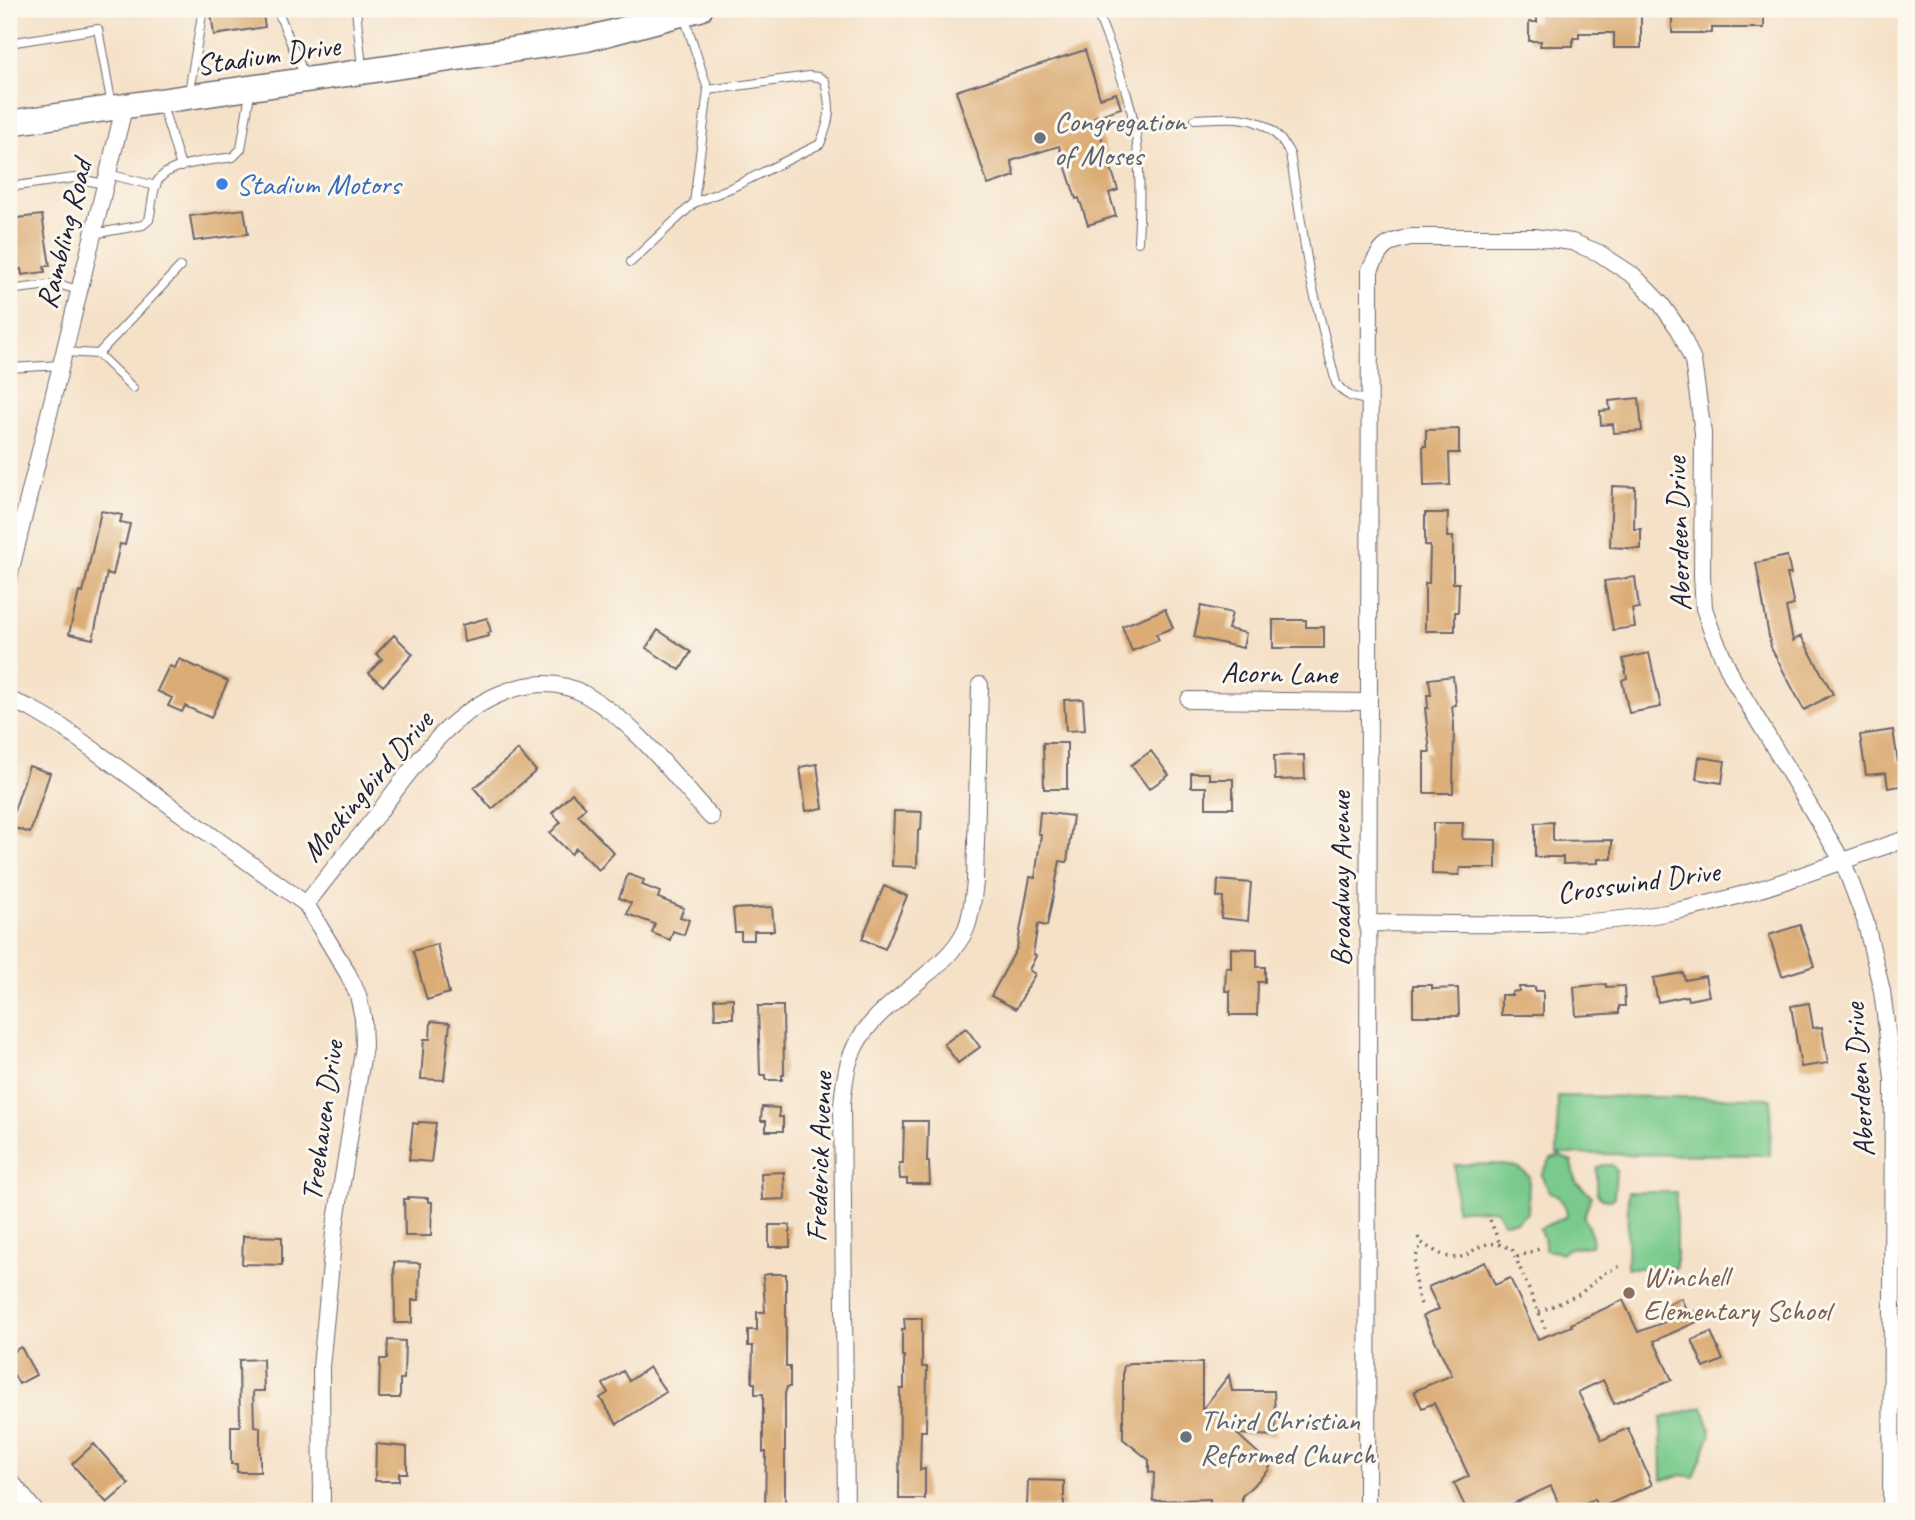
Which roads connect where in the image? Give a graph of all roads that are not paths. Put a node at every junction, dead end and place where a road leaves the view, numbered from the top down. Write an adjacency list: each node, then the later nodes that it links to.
1 (203, 9): 11 (lane)
2 (277, 9): 8 (lane)
3 (356, 9): 7 (lane)
4 (1096, 9): 22 (lane)
5 (692, 11): 7 (main road, Stadium Drive); 10 (lane)
6 (9, 43): 13 (lane)
7 (363, 73): 8 (main road, Stadium Drive)
8 (307, 81): 9 (main road, Stadium Drive)
9 (250, 89): 11 (main road, Stadium Drive); 16 (lane)
10 (708, 90): 20 (lane); 20 (lane)
11 (188, 98): 12 (main road, Stadium Drive)
12 (161, 102): 13 (main road, Stadium Drive); 16 (lane)
13 (118, 109): 15 (main road, Stadium Drive); 17 (street, Rambling Road)
14 (1195, 119): 32 (lane)
15 (9, 123)
16 (181, 167): 18 (lane)
17 (106, 179): 18 (lane); 19 (lane); 21 (street, Rambling Road)
18 (156, 186): 21 (lane)
19 (9, 187)
20 (694, 203): 24 (lane)
21 (93, 234): 27 (street, Rambling Road)
22 (1138, 242)
23 (1380, 249): 32 (street, Broadway Avenue); 40 (street, Aberdeen Drive)
24 (631, 262)
25 (180, 267): 28 (lane)
26 (9, 290): 27 (lane)
27 (79, 290): 29 (street, Rambling Road)
28 (98, 354): 29 (lane); 31 (lane)
29 (63, 358): 30 (lane); 33 (street, Rambling Road)
30 (9, 368)
31 (133, 388)
32 (1370, 400): 37 (street, Broadway Avenue)
33 (9, 577)
34 (980, 685): 47 (street, Frederick Avenue)
35 (9, 700): 41 (street, Treehaven Drive)
36 (1189, 700): 37 (street, Acorn Lane)
37 (1368, 702): 42 (street, Broadway Avenue)
38 (711, 817): 41 (street, Mockingbird Drive)
39 (1906, 839): 40 (street, Crosswind Drive)
40 (1843, 862): 42 (street, Crosswind Drive); 43 (street, Aberdeen Drive)
41 (306, 904): 46 (street, Treehaven Drive)
42 (1367, 923): 48 (street, Broadway Avenue)
43 (1899, 1248): 49 (street, Aberdeen Drive)
44 (9, 1479): 45 (street)
45 (35, 1511)
46 (321, 1511)
47 (846, 1511)
48 (1367, 1511)
49 (1891, 1511)

